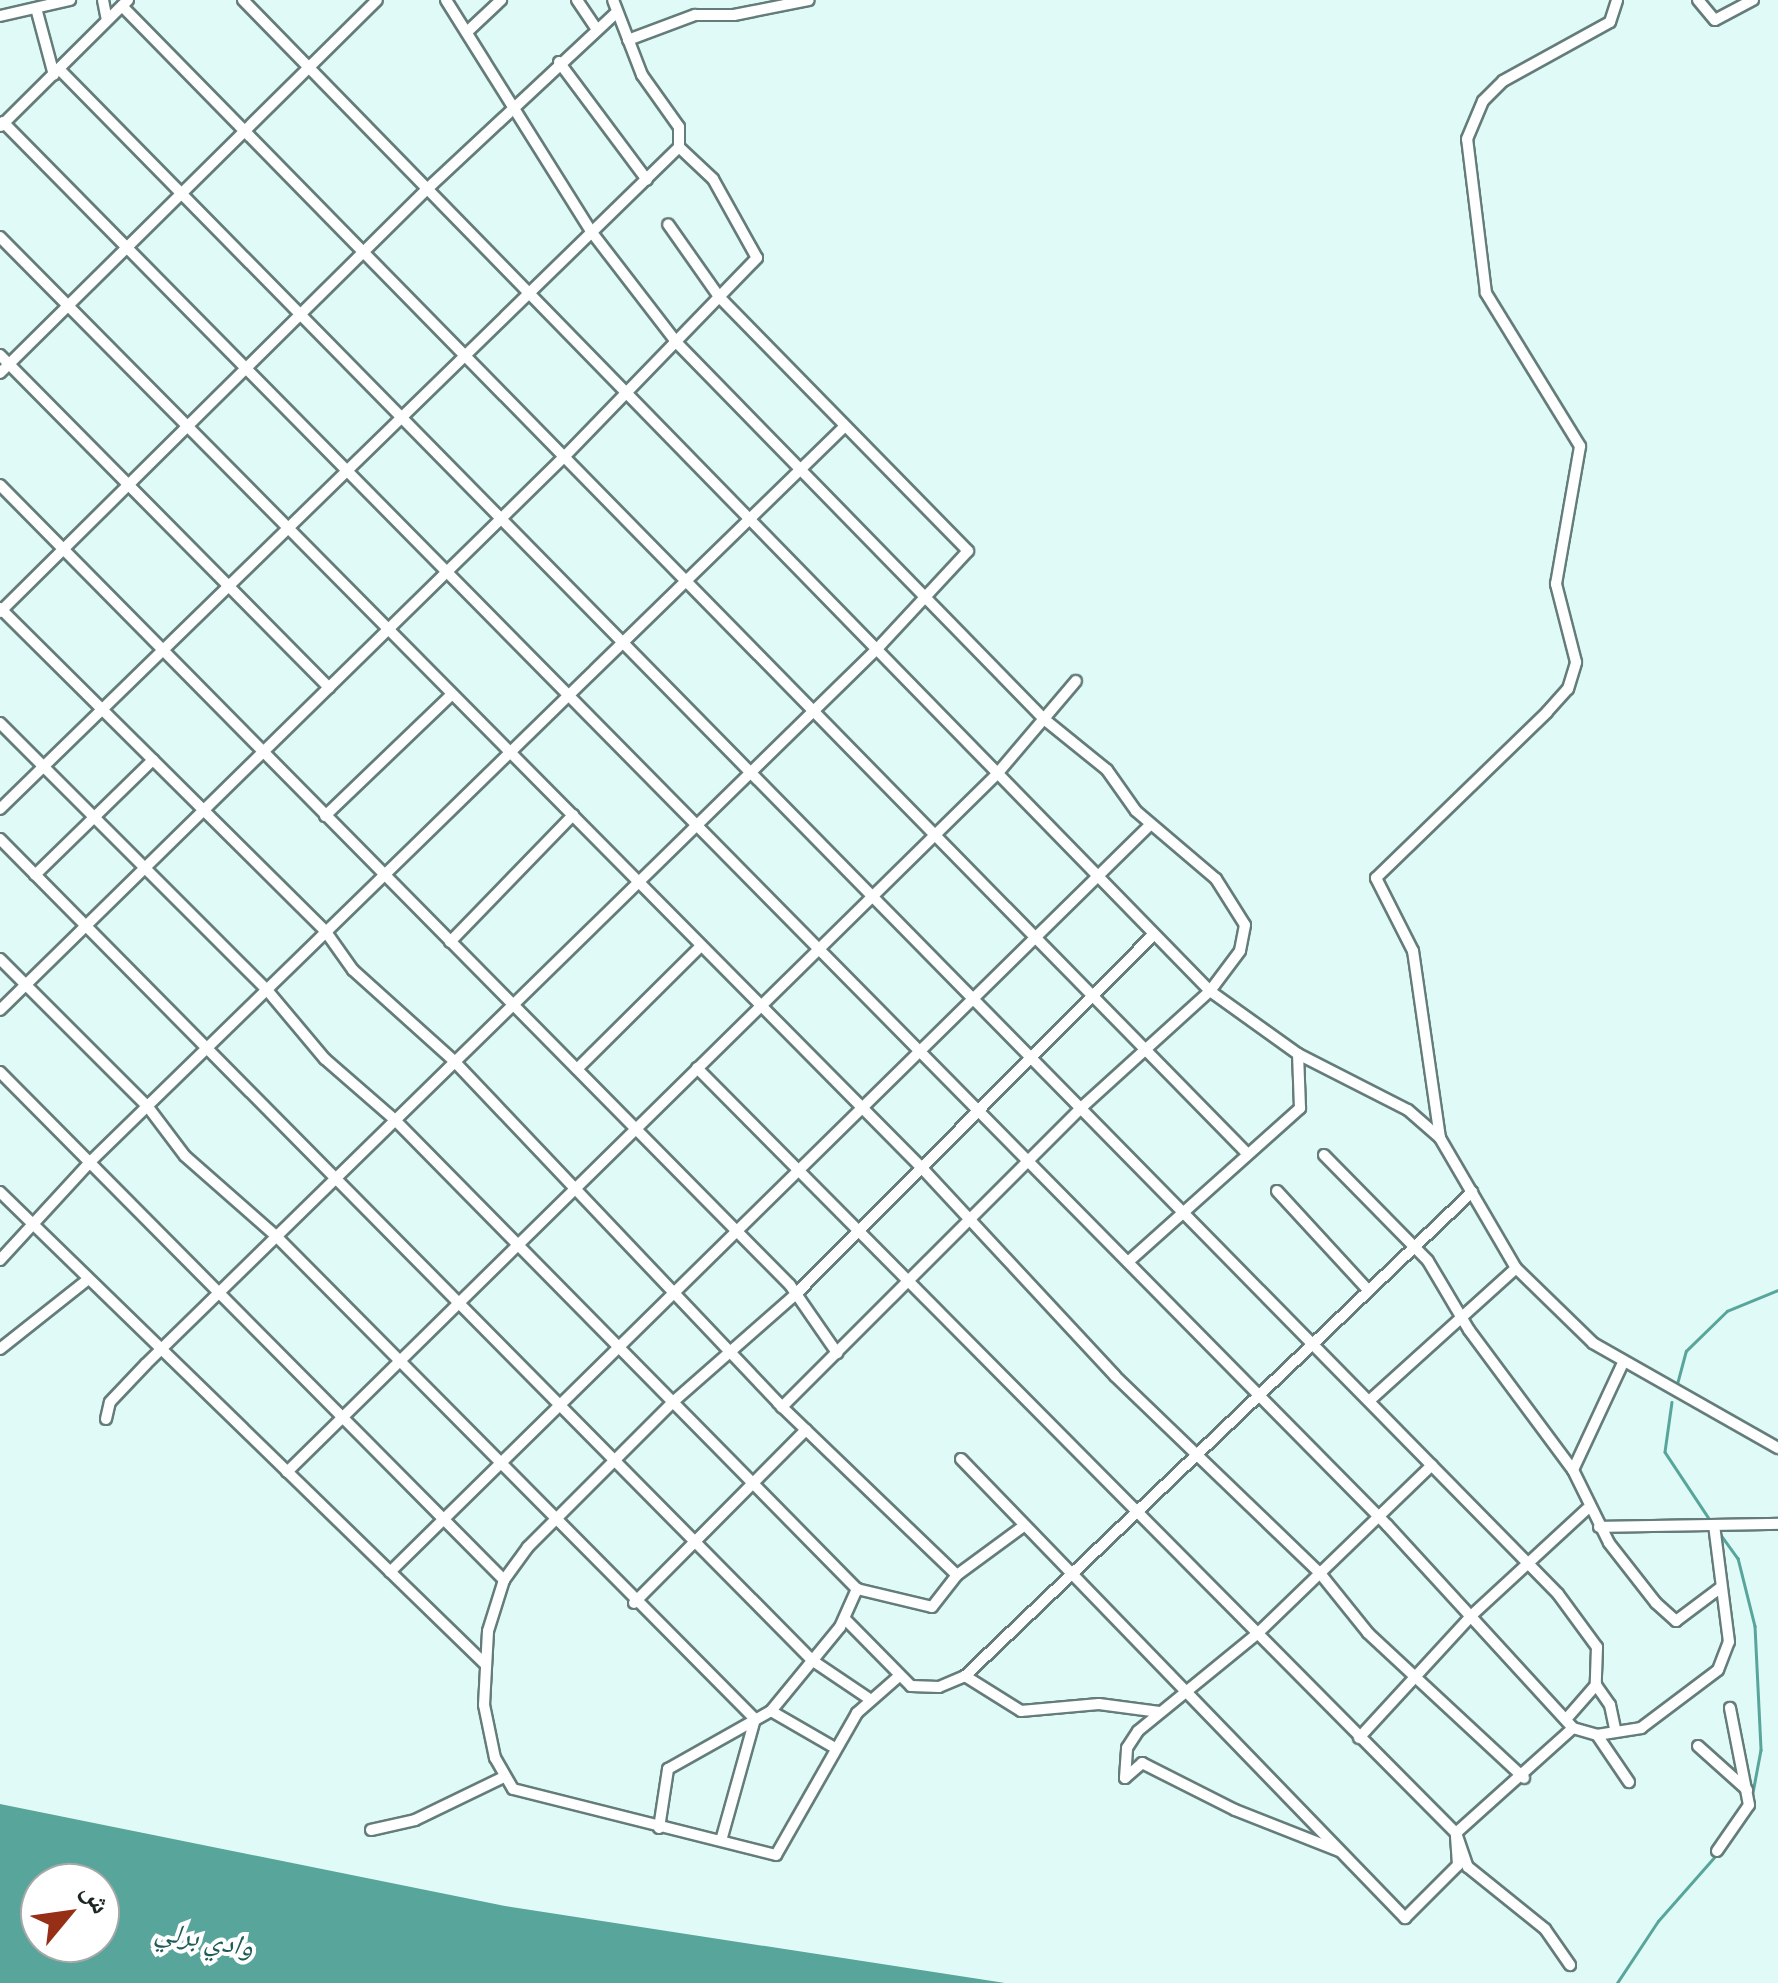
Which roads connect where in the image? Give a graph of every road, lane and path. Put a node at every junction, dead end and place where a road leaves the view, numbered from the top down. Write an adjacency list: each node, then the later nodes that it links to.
1 (70, 0): 16 (street)
2 (102, 0): 20 (street)
3 (243, 0): 25 (street)
4 (377, 0): 25 (street)
5 (446, 0): 22 (street)
6 (501, 0): 22 (street)
7 (577, 0): 21 (street)
8 (613, 0): 17 (street)
9 (691, 0): 18 (street)
10 (809, 0): 15 (street)
11 (1618, 0): 130 (street)
12 (1698, 0): 13 (street)
13 (1753, 0)
14 (125, 3): 20 (street); 29 (street)
15 (766, 4): 18 (street)
16 (36, 8): 19 (street); 26 (street)
17 (616, 13): 21 (street); 23 (street)
18 (695, 14): 23 (street)
19 (0, 16)
20 (107, 20): 26 (street)
21 (596, 27): 24 (street)
22 (467, 32): 27 (street)
23 (628, 40): 30 (street)
24 (559, 62): 27 (street); 31 (street)
25 (307, 69): 29 (street); 32 (street)
26 (56, 72): 28 (street); 33 (street)
27 (514, 105): 32 (street); 35 (street)
28 (2, 124): 37 (street)
29 (244, 132): 33 (street); 38 (street)
30 (679, 148): 31 (street); 40 (street)
31 (647, 180): 35 (street)
32 (425, 191): 38 (street); 39 (street)
33 (180, 193): 37 (street); 42 (street)
34 (668, 224): 40 (street)
35 (590, 230): 39 (street); 43 (street)
36 (0, 237): 41 (street)
37 (124, 247): 41 (street); 47 (street)
38 (365, 253): 42 (street); 45 (street)
39 (528, 294): 45 (street); 48 (street)
40 (720, 298): 43 (street); 50 (street)
41 (68, 306): 46 (street); 51 (street)
42 (301, 316): 47 (street); 49 (street)
43 (677, 343): 48 (street); 53 (street)
44 (0, 354): 46 (street)
45 (467, 356): 49 (street); 52 (street)
46 (4, 368): 56 (street)
47 (245, 369): 51 (street); 54 (street)
48 (626, 395): 52 (street); 58 (street)
49 (400, 415): 54 (street); 57 (street)
50 (845, 426): 53 (street); 64 (street)
51 (190, 428): 56 (street); 59 (street)
52 (565, 456): 57 (street); 62 (street)
53 (798, 470): 58 (street); 64 (street)
54 (345, 471): 59 (street); 61 (street)
55 (0, 485): 60 (street)
56 (127, 488): 60 (street); 63 (street)
57 (500, 518): 61 (street); 67 (street)
58 (750, 518): 62 (street); 68 (street)
59 (290, 527): 63 (street); 66 (street)
60 (64, 550): 65 (street); 69 (street)
61 (445, 570): 66 (street); 73 (street)
62 (690, 578): 67 (street); 74 (street)
63 (227, 588): 69 (street); 71 (street)
64 (924, 600): 68 (street); 76 (street)
65 (1, 610): 75 (street)
66 (389, 630): 71 (street); 72 (street)
67 (625, 640): 73 (street); 82 (street)
68 (876, 650): 74 (street); 83 (street)
69 (165, 651): 75 (street); 79 (street)
70 (1076, 681): 76 (street)
71 (329, 688): 79 (street)
72 (452, 694): 78 (street); 87 (street)
73 (568, 694): 78 (street); 89 (street)
74 (817, 707): 82 (street); 91 (street)
75 (102, 712): 80 (street); 81 (street)
76 (1044, 719): 83 (street); 90 (street)
77 (0, 723): 81 (street)
78 (512, 751): 88 (street); 95 (street)
79 (263, 752): 85 (street); 87 (street)
80 (153, 760): 85 (street); 86 (street)
81 (43, 767): 84 (street); 86 (street)
82 (752, 769): 89 (street); 98 (street)
83 (997, 774): 91 (street); 96 (street)
84 (0, 809)
85 (203, 809): 93 (street); 100 (street)
86 (92, 816): 93 (street); 94 (street)
87 (325, 816): 95 (street)
88 (573, 816): 97 (street); 103 (street)
89 (695, 821): 97 (street); 105 (street)
90 (1150, 825): 96 (street); 109 (street)
91 (936, 830): 98 (street); 102 (street)
92 (0, 839): 94 (street)
93 (143, 867): 99 (street); 108 (street)
94 (34, 875): 99 (street)
95 (384, 876): 100 (street); 103 (street)
96 (1096, 877): 101 (street); 102 (street)
97 (638, 880): 104 (street); 112 (street)
98 (873, 892): 105 (street); 111 (street)
99 (84, 926): 107 (street); 115 (street)
100 (326, 932): 108 (street); 120 (street)
101 (1153, 935): 109 (street); 110 (street)
102 (1036, 936): 110 (street); 111 (street)
103 (450, 942): 112 (street)
104 (701, 946): 113 (street); 122 (street)
105 (816, 946): 113 (street); 117 (street)
106 (0, 959): 107 (street)
107 (25, 984): 114 (street); 126 (street)
108 (267, 990): 115 (street); 128 (street)
109 (1210, 991): 116 (street); 119 (street)
110 (1094, 993): 116 (street); 118 (street)
111 (975, 996): 117 (street); 118 (street)
112 (512, 1003): 120 (street); 122 (street)
113 (760, 1006): 121 (street); 127 (street)
114 (0, 1010)
115 (209, 1046): 126 (street); 137 (street)
116 (1149, 1046): 125 (street); 131 (street)
117 (918, 1049): 124 (street); 127 (street)
118 (1032, 1054): 124 (street); 125 (street)
119 (1298, 1054): 130 (street); 131 (street)
120 (453, 1060): 128 (street); 138 (street)
121 (697, 1068): 129 (street); 135 (street)
122 (576, 1069): 129 (street)
123 (0, 1072): 134 (street)
124 (976, 1106): 133 (street); 136 (street)
125 (1084, 1106): 133 (street); 142 (street)
126 (148, 1107): 134 (street); 147 (street)
127 (860, 1108): 135 (street); 136 (street)
128 (394, 1119): 137 (street); 148 (street)
129 (635, 1129): 138 (street); 146 (street)
130 (1440, 1138): 141 (street)
131 (1246, 1152): 142 (street)
132 (1324, 1155): 149 (street)
133 (1029, 1160): 143 (street); 151 (street)
134 (90, 1162): 144 (street); 157 (street)
135 (799, 1167): 145 (street); 146 (street)
136 (921, 1167): 143 (street); 145 (street)
137 (332, 1179): 147 (street); 159 (street)
138 (574, 1188): 148 (street); 155 (street)
139 (0, 1192): 144 (street)
140 (1277, 1192): 156 (street)
141 (1472, 1192): 149 (street); 152 (street)
142 (1187, 1210): 151 (street); 162 (street)
143 (971, 1220): 154 (street); 178 (street)
144 (31, 1224): 150 (street); 153 (street)
145 (862, 1228): 154 (street); 158 (street)
146 (736, 1230): 155 (street); 158 (street)
147 (276, 1236): 157 (street); 167 (street)
148 (516, 1244): 159 (street); 161 (street)
149 (1414, 1247): 156 (street); 160 (street)
150 (0, 1260)
151 (1128, 1262): 169 (street)
152 (1516, 1268): 160 (street); 168 (street)
153 (87, 1280): 163 (street); 165 (street)
154 (911, 1280): 166 (street); 187 (street)
155 (673, 1290): 161 (street); 164 (street)
156 (1368, 1290): 162 (street)
157 (220, 1292): 165 (street); 175 (street)
158 (796, 1294): 164 (street); 166 (street)
159 (458, 1300): 167 (street); 170 (street)
160 (1460, 1317): 171 (street); 183 (street)
161 (616, 1344): 170 (street); 172 (street)
162 (1315, 1344): 169 (street); 171 (street)
163 (0, 1348)
164 (730, 1350): 172 (street); 173 (street)
165 (159, 1352): 174 (street); 184 (street)
166 (837, 1353): 173 (street)
167 (399, 1363): 175 (street); 181 (street)
168 (1622, 1365): 177 (street); 183 (street)
169 (1259, 1398): 178 (street); 188 (street)
170 (560, 1401): 179 (street); 181 (street)
171 (1370, 1401): 182 (street)
172 (674, 1402): 179 (street); 185 (street)
173 (782, 1407): 176 (street)
174 (106, 1419)
175 (340, 1420): 184 (street); 189 (street)
176 (806, 1430): 185 (street); 200 (street)
177 (1778, 1448)
178 (1197, 1457): 187 (street); 198 (street)
179 (617, 1459): 190 (street); 195 (street)
180 (961, 1459): 193 (street)
181 (497, 1463): 189 (street); 190 (street)
182 (1432, 1465): 188 (street); 196 (street)
183 (1573, 1470): 186 (street)
184 (287, 1472): 197 (street)
185 (752, 1483): 195 (street); 203 (street)
186 (1587, 1510): 194 (street); 196 (street)
187 (1137, 1515): 199 (street); 207 (street)
188 (1377, 1516): 198 (street); 205 (street)
189 (440, 1518): 197 (street); 201 (street)
190 (554, 1520): 201 (street); 204 (street)
191 (1778, 1524): 192 (street)
192 (1714, 1525): 194 (street); 202 (street)
193 (1025, 1526): 199 (street); 200 (street)
194 (1600, 1527): 202 (street)
195 (695, 1543): 204 (street); 208 (street)
196 (1528, 1565): 205 (street); 213 (street)
197 (390, 1572): 209 (street)
198 (1320, 1572): 207 (street); 212 (street)
199 (1074, 1574): 210 (street); 214 (street)
200 (957, 1575): 203 (street)
201 (504, 1580): 209 (street)
202 (1720, 1588): 221 (street)
203 (857, 1590): 206 (street)
204 (634, 1603): 219 (street)
205 (1472, 1615): 212 (street); 220 (street)
206 (845, 1619): 208 (street); 211 (street)
207 (1257, 1634): 214 (street); 223 (street)
208 (813, 1661): 215 (street); 217 (street)
209 (485, 1664): 226 (street)
210 (965, 1676): 211 (street); 218 (street)
211 (898, 1677): 215 (street)
212 (1415, 1678): 223 (street); 227 (street)
213 (1596, 1685): 220 (street); 221 (street)
214 (1189, 1691): 218 (street); 234 (street)
215 (868, 1698): 225 (street)
216 (1730, 1708): 229 (street)
217 (771, 1711): 219 (street); 225 (street)
218 (1159, 1712): 234 (street)
219 (756, 1721): 230 (street); 233 (street)
220 (1570, 1722): 222 (street); 227 (street)
221 (1615, 1728): 222 (street)
222 (1597, 1735): 228 (street)
223 (1359, 1738): 232 (street)
224 (1698, 1746): 229 (street)
225 (836, 1748): 233 (street)
226 (502, 1778): 230 (street); 231 (street)
227 (1524, 1778): 232 (street)
228 (1629, 1782)
229 (1747, 1790): 235 (street)
230 (659, 1828): 233 (street)
231 (371, 1830)
232 (1456, 1833): 234 (street); 236 (street)
233 (722, 1837)
234 (1340, 1851)
235 (1718, 1851)
236 (1570, 1965)

